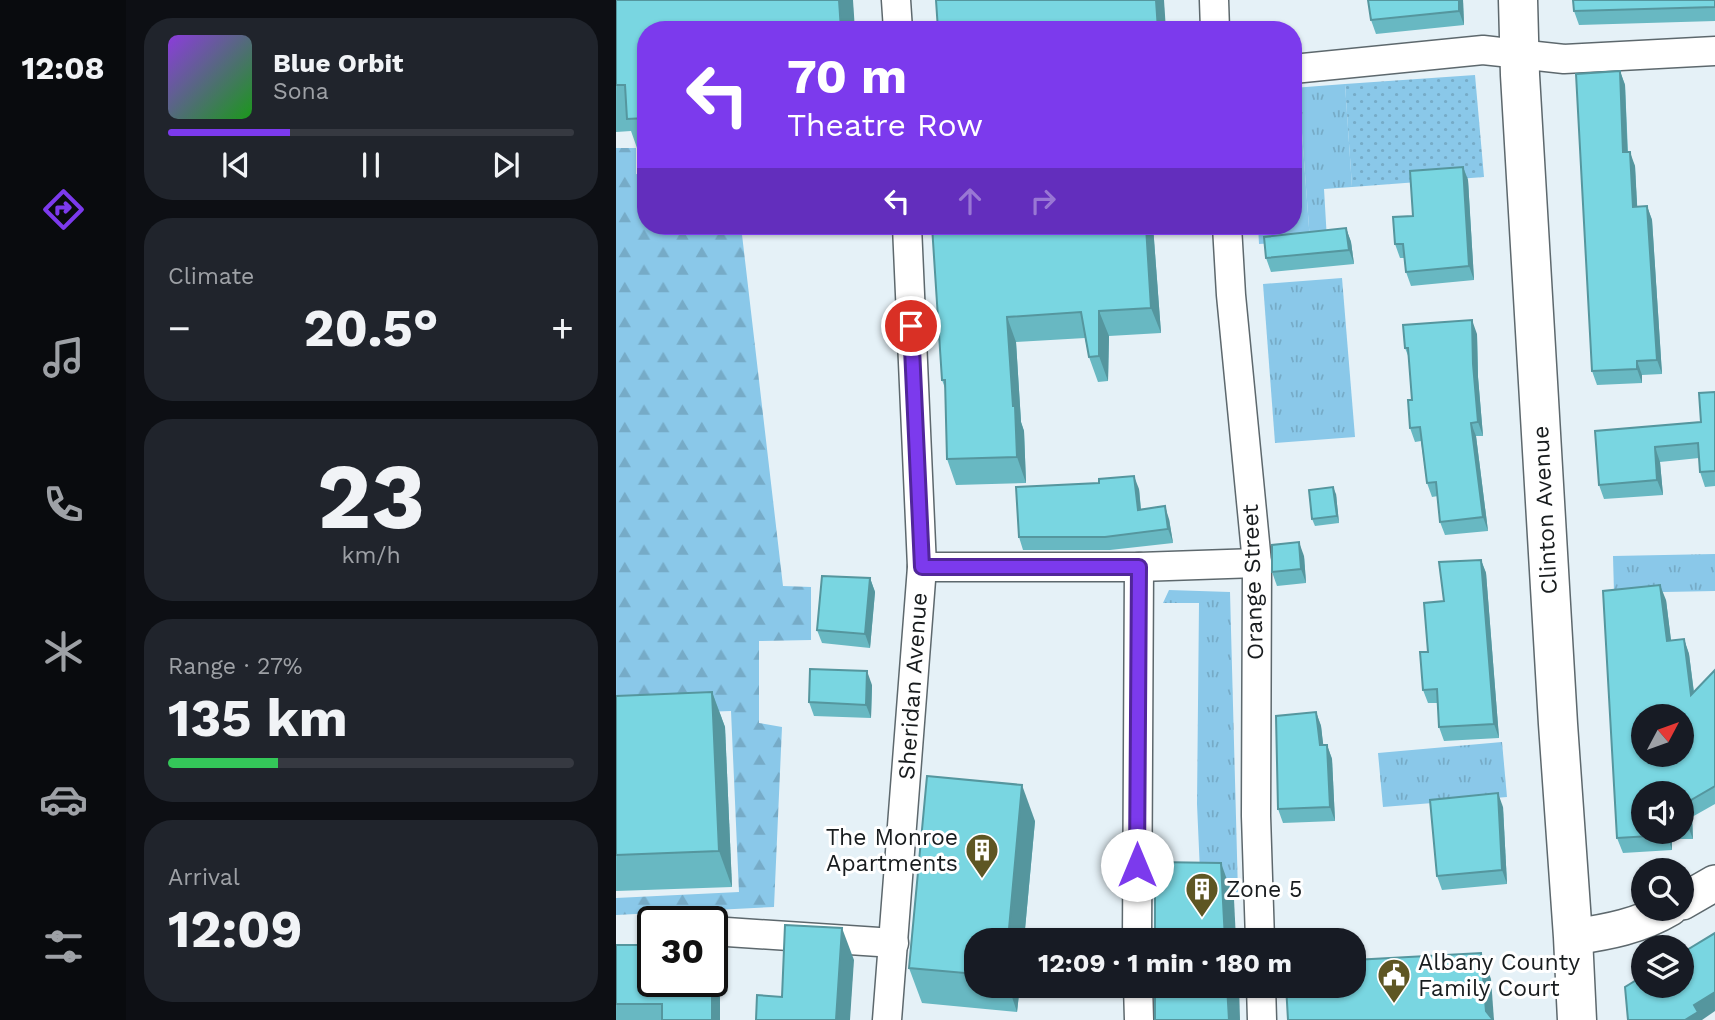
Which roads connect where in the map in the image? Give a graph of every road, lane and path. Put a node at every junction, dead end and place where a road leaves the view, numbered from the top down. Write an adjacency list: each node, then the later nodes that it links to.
1 (896, 0): 4 (street)
2 (1214, 0): 5 (street)
3 (1518, 0): 7 (main road, Clinton Avenue)
4 (897, 21)
5 (1215, 21)
6 (1715, 51): 7 (street)
7 (1519, 54): 8 (street); 20 (main road, Clinton Avenue)
8 (1302, 68)
9 (907, 235): 12 (street, Sheridan Avenue)
10 (1228, 235): 11 (street, Orange Street)
11 (1257, 563): 13 (street); 18 (street, Orange Street)
12 (922, 567): 13 (street); 21 (street, Sheridan Avenue)
13 (1139, 567): 17 (street)
14 (1715, 883): 15 (street)
15 (1694, 895)
16 (1645, 921): 20 (street)
17 (1137, 928)
18 (1260, 928)
19 (728, 932): 21 (street)
20 (1573, 937): 27 (main road, Clinton Avenue)
21 (894, 943): 24 (street, Sheridan Avenue)
22 (1138, 998): 25 (street)
23 (1261, 998): 26 (street)
24 (887, 1020)
25 (1139, 1020)
26 (1262, 1020)
27 (1577, 1020)

